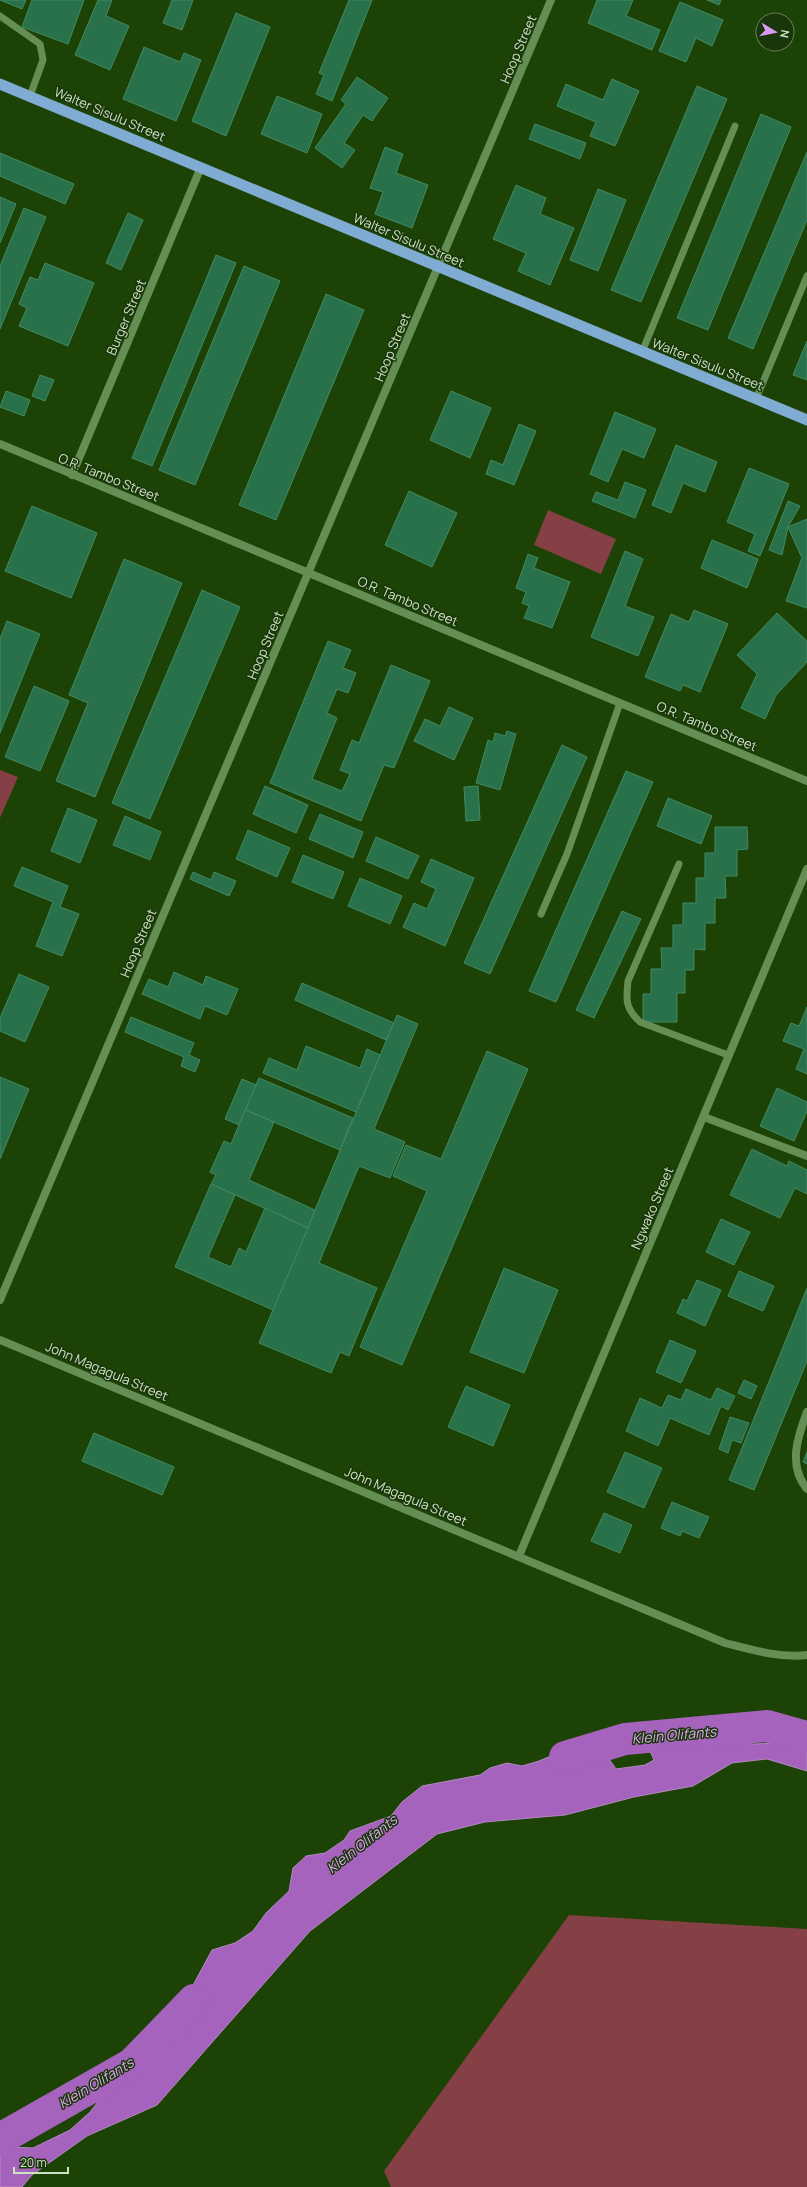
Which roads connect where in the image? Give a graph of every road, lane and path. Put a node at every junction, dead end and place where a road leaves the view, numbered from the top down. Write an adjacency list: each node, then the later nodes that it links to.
1 (551, 0): 7 (street, Hoop Street)
2 (0, 16): 4 (lane)
3 (0, 84): 4 (highway, Walter Sisulu Street)
4 (30, 96): 6 (highway, Walter Sisulu Street)
5 (735, 126): 9 (lane)
6 (201, 168): 7 (highway, Walter Sisulu Street); 13 (street, Burger Street)
7 (439, 268): 9 (highway, Walter Sisulu Street); 14 (street, Hoop Street)
8 (807, 276): 10 (lane)
9 (642, 352): 10 (highway, Walter Sisulu Street)
10 (756, 399): 11 (highway, Walter Sisulu Street)
11 (807, 420)
12 (0, 444): 13 (street, O.R. Tambo Street)
13 (72, 475): 14 (street, O.R. Tambo Street)
14 (309, 572): 15 (street, O.R. Tambo Street); 23 (street, Hoop Street)
15 (620, 703): 16 (street, O.R. Tambo Street); 19 (lane)
16 (807, 781)
17 (679, 864): 20 (lane)
18 (807, 869): 20 (street, Ngwako Street)
19 (541, 914)
20 (728, 1055): 21 (street, Ngwako Street)
21 (704, 1117): 22 (street); 27 (street, Ngwako Street)
22 (807, 1156)
23 (0, 1300)
24 (0, 1340): 27 (street, John Magagula Street)
25 (807, 1412): 26 (street)
26 (807, 1489)
27 (519, 1556): 28 (street, John Magagula Street)
28 (807, 1655)

